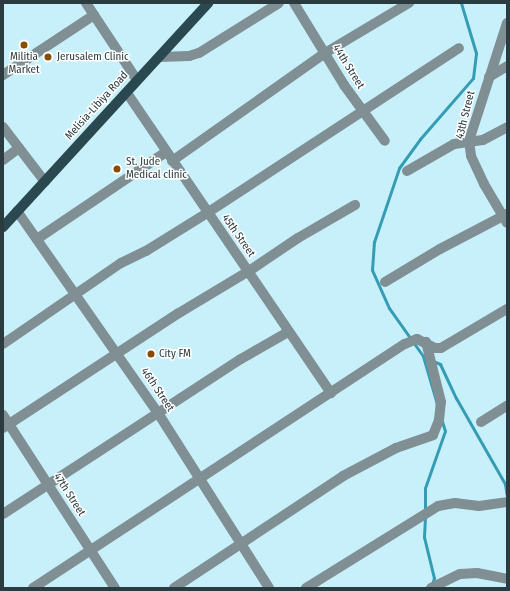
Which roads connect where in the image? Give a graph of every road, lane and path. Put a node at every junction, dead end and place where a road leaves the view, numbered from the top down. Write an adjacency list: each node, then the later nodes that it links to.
1 (86, 3): 6 (street)
2 (208, 3): 10 (main road, Melisia-Libiya Road)
3 (279, 3): 10 (street)
4 (294, 3): 9 (street, 44th Street)
5 (409, 3): 9 (street)
6 (94, 15): 12 (street); 14 (street)
7 (507, 23): 13 (street, 43th Street)
8 (459, 48): 16 (street)
9 (325, 53): 16 (street, 44th Street); 22 (street)
10 (160, 57): 14 (main road, Melisia-Libiya Road)
11 (507, 66): 13 (street)
12 (3, 75)
13 (489, 77): 20 (street, 43th Street)
14 (137, 80): 15 (main road, Melisia-Libiya Road)
15 (127, 93): 22 (street, 45th Street); 25 (main road, Melisia-Libiya Road)
16 (364, 112): 19 (street, 44th Street); 28 (street)
17 (3, 127): 21 (street)
18 (507, 127): 20 (street)
19 (385, 140)
20 (469, 141): 24 (street); 29 (street, 43th Street)
21 (19, 148): 23 (street); 25 (street)
22 (169, 156): 28 (street, 45th Street); 31 (street)
23 (3, 160)
24 (407, 171)
25 (45, 182): 27 (main road, Melisia-Libiya Road)
26 (355, 205): 32 (street)
27 (17, 211): 30 (main road, Melisia-Libiya Road); 31 (street, 46th Street)
28 (207, 212): 32 (street, 45th Street); 34 (street)
29 (505, 218): 33 (street)
30 (3, 227)
31 (37, 239): 34 (street, 46th Street)
32 (249, 271): 36 (street, 45th Street); 39 (street)
33 (385, 282)
34 (76, 294): 38 (street); 39 (street, 46th Street)
35 (507, 309): 37 (street)
36 (288, 332): 40 (street, 45th Street); 42 (street)
37 (426, 342): 40 (street); 49 (street)
38 (3, 344)
39 (118, 355): 42 (street, 46th Street); 43 (street)
40 (331, 393): 45 (street)
41 (507, 406): 44 (street)
42 (158, 413): 45 (street, 46th Street); 46 (street)
43 (5, 422): 46 (street, 47th Street)
44 (481, 422)
45 (199, 479): 49 (street, 46th Street); 50 (street)
46 (48, 484): 48 (street); 50 (street, 47th Street)
47 (507, 502): 56 (street)
48 (3, 514)
49 (240, 542): 54 (street); 55 (street, 46th Street)
50 (90, 550): 52 (street); 53 (street, 47th Street)
51 (507, 579): 57 (street)
52 (33, 588)
53 (115, 588)
54 (174, 588)
55 (269, 588)
56 (306, 588)
57 (432, 588)

